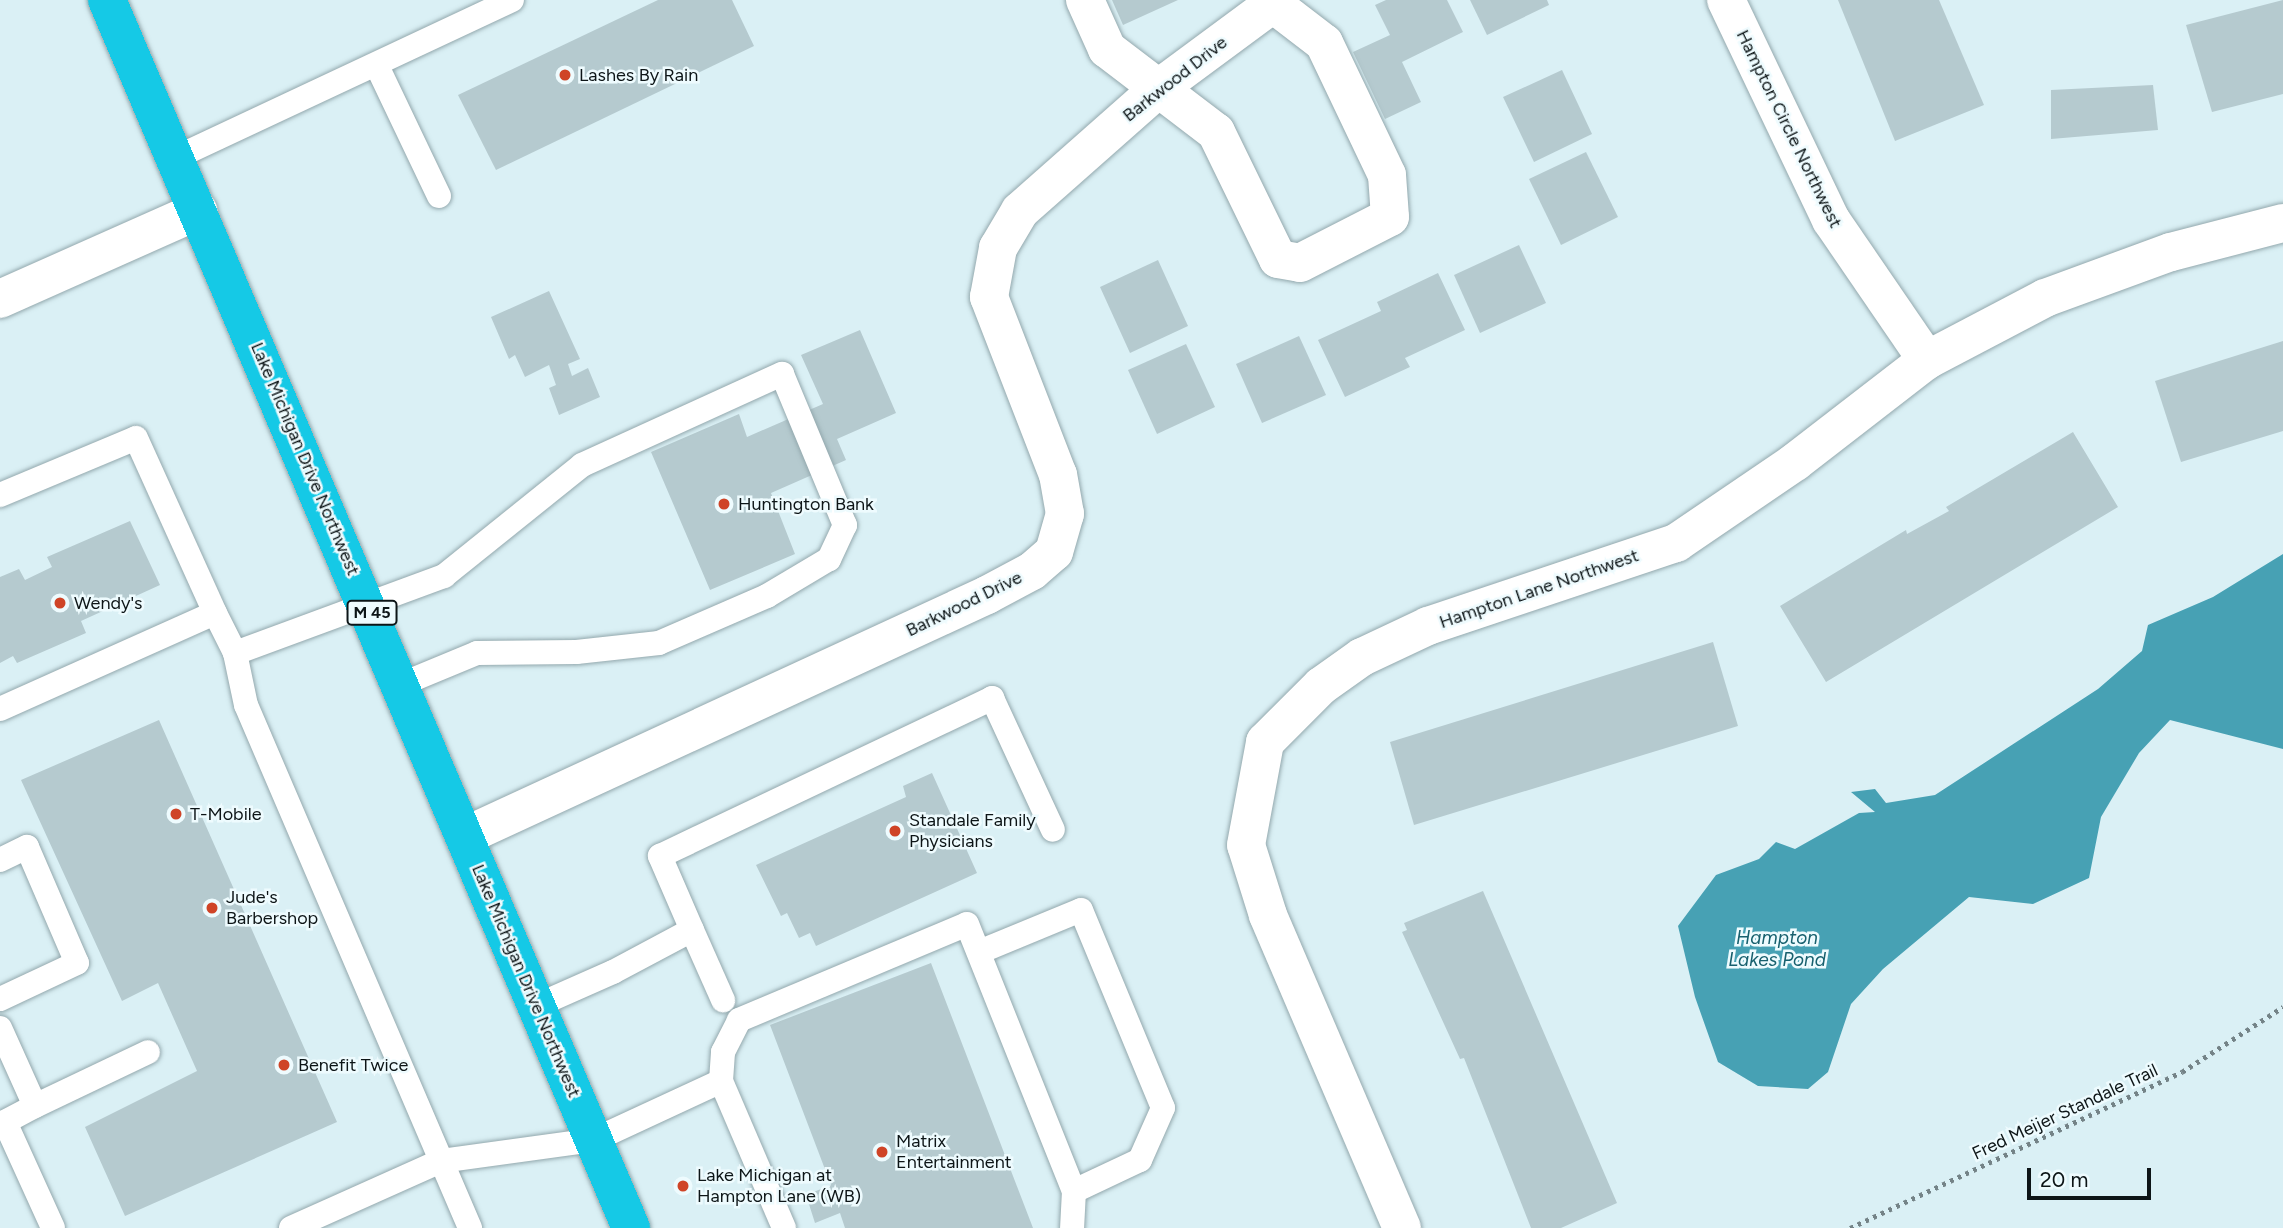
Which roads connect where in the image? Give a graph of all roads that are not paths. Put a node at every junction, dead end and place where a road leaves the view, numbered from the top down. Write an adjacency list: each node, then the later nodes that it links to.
1 (107, 0): 8 (highway, Lake Michigan Drive Northwest / M 45)
2 (512, 0): 6 (lane)
3 (1085, 0): 7 (street)
4 (1726, 0): 13 (street, Hampton Circle Northwest)
5 (1273, 1): 7 (street, Barkwood Drive); 7 (street)
6 (377, 66): 8 (lane); 9 (lane)
7 (1159, 88): 21 (street, Barkwood Drive)
8 (175, 158): 10 (highway, Lake Michigan Drive Northwest / M 45)
9 (439, 196)
10 (198, 211): 12 (street); 15 (highway, Lake Michigan Drive Northwest / M 45)
11 (2283, 223): 13 (street, Hampton Lane Northwest)
12 (0, 299)
13 (1927, 360): 41 (street, Hampton Lane Northwest)
14 (0, 495): 16 (lane)
15 (368, 605): 17 (lane); 18 (highway, Lake Michigan Drive Northwest / M 45); 18 (lane)
16 (215, 613): 17 (lane); 19 (lane)
17 (235, 653): 33 (lane)
18 (402, 684): 21 (highway, Lake Michigan Drive Northwest / M 45)
19 (0, 709)
20 (1054, 830): 23 (lane)
21 (465, 836): 27 (highway, Lake Michigan Drive Northwest / M 45)
22 (0, 860): 25 (lane)
23 (692, 930): 26 (lane); 27 (lane)
24 (979, 952): 30 (lane); 34 (lane); 34 (lane)
25 (0, 999)
26 (723, 1000)
27 (536, 1006): 32 (highway, Lake Michigan Drive Northwest / M 45)
28 (0, 1028): 31 (lane)
29 (148, 1052): 31 (lane)
30 (721, 1081): 32 (lane); 39 (lane)
31 (35, 1106): 35 (lane)
32 (594, 1140): 33 (lane); 38 (highway, Lake Michigan Drive Northwest / M 45)
33 (441, 1161): 36 (lane); 37 (lane)
34 (1074, 1191): 40 (lane)
35 (53, 1228)
36 (291, 1228)
37 (470, 1228)
38 (631, 1228)
39 (784, 1228)
40 (1072, 1228)
41 (1402, 1228)

